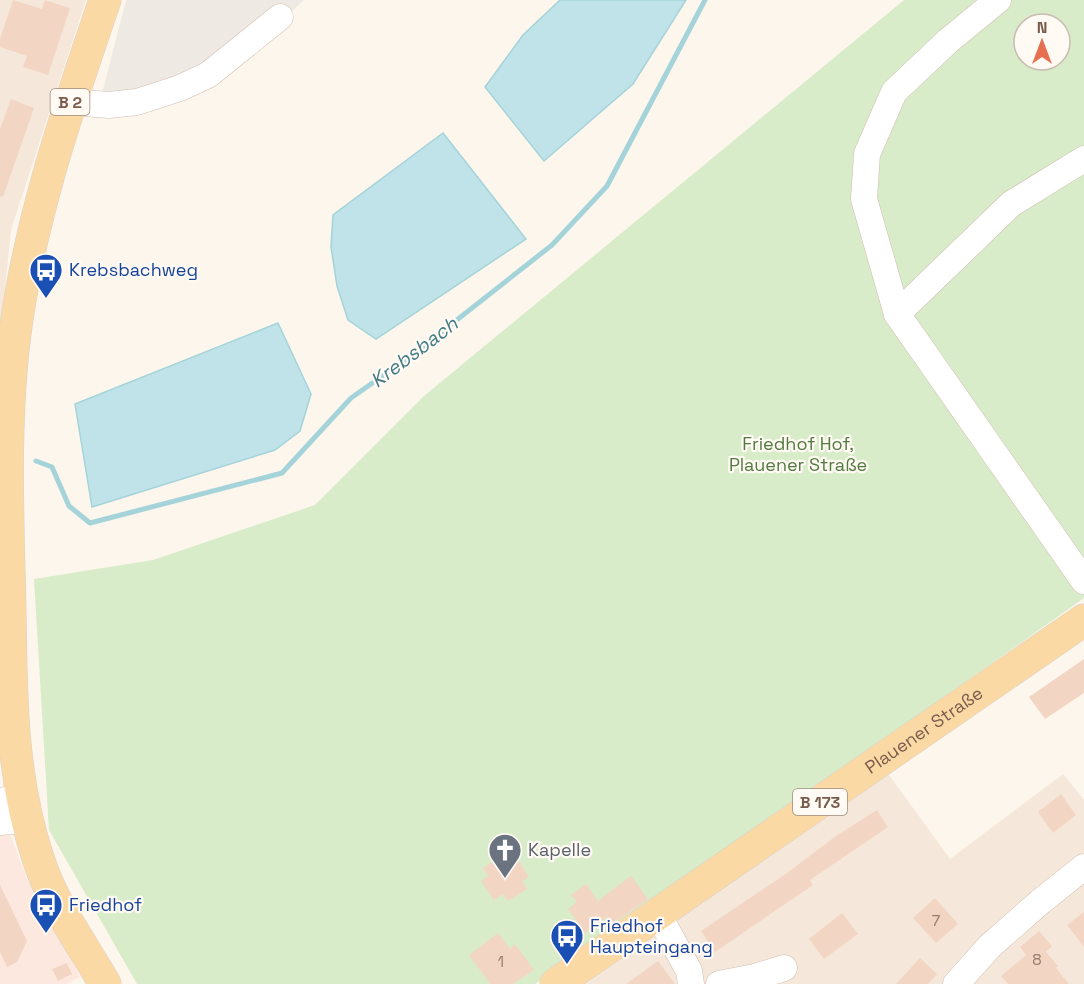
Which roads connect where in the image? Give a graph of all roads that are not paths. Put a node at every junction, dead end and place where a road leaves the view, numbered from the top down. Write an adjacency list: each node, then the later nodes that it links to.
1 (105, 0): 4 (main road, B 2)
2 (998, 0): 6 (street)
3 (280, 17): 4 (street)
4 (70, 102): 7 (main road, B 2)
5 (1084, 159): 6 (street)
6 (897, 314): 8 (street)
7 (5, 384): 9 (main road, B 2)
8 (1084, 581)
9 (5, 617): 11 (main road, B 2)
10 (1084, 620): 14 (main road, Plauener Straße / B 173)
11 (6, 706): 12 (main road, B 2)
12 (12, 810): 16 (main road, B 2)
13 (1084, 867): 20 (street)
14 (658, 914): 17 (main road, Plauener Straße / B 173); 18 (street)
15 (784, 968): 19 (street)
16 (105, 984)
17 (556, 984)
18 (691, 984)
19 (719, 984)
20 (956, 984)

